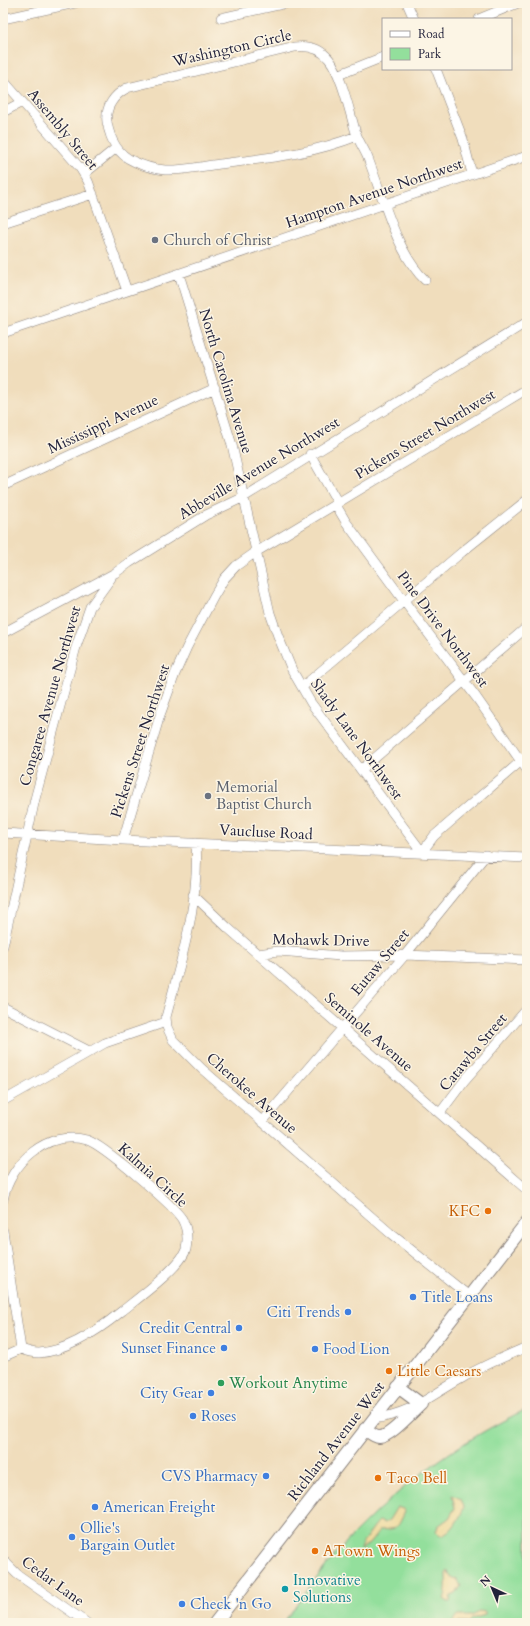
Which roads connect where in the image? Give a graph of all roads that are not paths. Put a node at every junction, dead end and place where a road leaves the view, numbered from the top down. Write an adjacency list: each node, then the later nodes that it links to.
1 (76, 3): 8 (street)
2 (287, 3): 5 (street)
3 (407, 3): 6 (street)
4 (518, 3): 7 (street)
5 (220, 18)
6 (414, 18)
7 (481, 18)
8 (3, 19)
9 (382, 57): 11 (street)
10 (436, 70): 19 (street)
11 (338, 75): 15 (street, Washington Circle); 16 (street, Washington Circle)
12 (3, 80): 13 (street, Assembly Street)
13 (22, 102): 14 (street); 18 (street, Assembly Street)
14 (3, 112)
15 (357, 136): 16 (street); 21 (street, Washington Circle)
16 (116, 148): 18 (street)
17 (527, 156): 19 (street, Hampton Avenue Northwest)
18 (84, 174): 20 (street, Assembly Street)
19 (472, 174): 21 (street, Hampton Avenue Northwest)
20 (93, 194): 22 (street); 25 (street, Assembly Street)
21 (384, 204): 23 (street, Hampton Avenue Northwest); 24 (street, Washington Circle)
22 (3, 223)
23 (178, 274): 25 (street, Hampton Avenue Northwest); 28 (street, North Carolina Avenue)
24 (425, 280)
25 (127, 291): 27 (street, Hampton Avenue Northwest)
26 (527, 322): 30 (street, Abbeville Avenue Northwest)
27 (3, 333)
28 (215, 388): 31 (street, Mississippi Avenue); 32 (street, North Carolina Avenue)
29 (527, 389): 34 (street, Pickens Street Northwest)
30 (310, 454): 32 (street, Abbeville Avenue Northwest); 34 (street, Pine Drive Northwest)
31 (3, 486)
32 (244, 497): 35 (street, Shady Lane Northwest); 36 (street, Abbeville Avenue Northwest)
33 (527, 500): 37 (street)
34 (337, 504): 35 (street, Pickens Street Northwest); 37 (street, Pine Drive Northwest)
35 (256, 552): 41 (street, Shady Lane Northwest); 47 (street, Pickens Street Northwest)
36 (115, 574): 39 (street, Abbeville Avenue Northwest); 46 (street, Congaree Avenue Northwest)
37 (404, 601): 40 (street, Pine Drive Northwest); 41 (street)
38 (527, 627): 40 (street)
39 (3, 633)
40 (464, 681): 42 (street, Pine Drive Northwest); 43 (street)
41 (302, 687): 43 (street, Shady Lane Northwest)
42 (524, 759): 44 (street, Pine Drive Northwest); 49 (street)
43 (362, 770): 49 (street, Shady Lane Northwest)
44 (527, 770)
45 (3, 833): 46 (street, Vaucluse Road)
46 (27, 834): 47 (street, Vaucluse Road); 53 (street, Congaree Avenue Northwest)
47 (123, 840): 48 (street, Vaucluse Road)
48 (196, 843): 49 (street, Vaucluse Road); 52 (street)
49 (422, 852): 50 (street, Vaucluse Road)
50 (486, 855): 51 (street, Vaucluse Road); 55 (street, Eutaw Street)
51 (527, 858)
52 (193, 895): 54 (street, Seminole Avenue); 59 (street)
53 (3, 946)
54 (258, 954): 55 (street, Mohawk Drive); 60 (street, Seminole Avenue)
55 (405, 955): 56 (street, Mohawk Drive); 60 (street, Eutaw Street)
56 (527, 960)
57 (3, 1007): 61 (street)
58 (527, 1009): 63 (street, Catawba Street)
59 (166, 1022): 61 (street); 64 (street, Cherokee Avenue)
60 (344, 1028): 63 (street, Seminole Avenue); 64 (street, Eutaw Street)
61 (89, 1051): 62 (street)
62 (3, 1101)
63 (440, 1113): 65 (street, Seminole Avenue)
64 (262, 1122): 69 (street, Cherokee Avenue)
65 (527, 1190)
66 (3, 1200): 71 (street, Kalmia Circle)
67 (526, 1224): 69 (main road, Richland Avenue West)
68 (3, 1231): 71 (street)
69 (469, 1296): 73 (main road, Richland Avenue West)
70 (527, 1347): 74 (street)
71 (21, 1350): 72 (street, Kalmia Circle)
72 (3, 1357)
73 (398, 1387): 74 (main road); 75 (main road, Richland Avenue West)
74 (421, 1404): 75 (street); 76 (main road)
75 (373, 1419): 76 (main road, Richland Avenue West)
76 (365, 1429): 79 (main road, Richland Avenue West)
77 (3, 1560): 78 (street, Cedar Lane)
78 (87, 1623)
79 (215, 1623)

